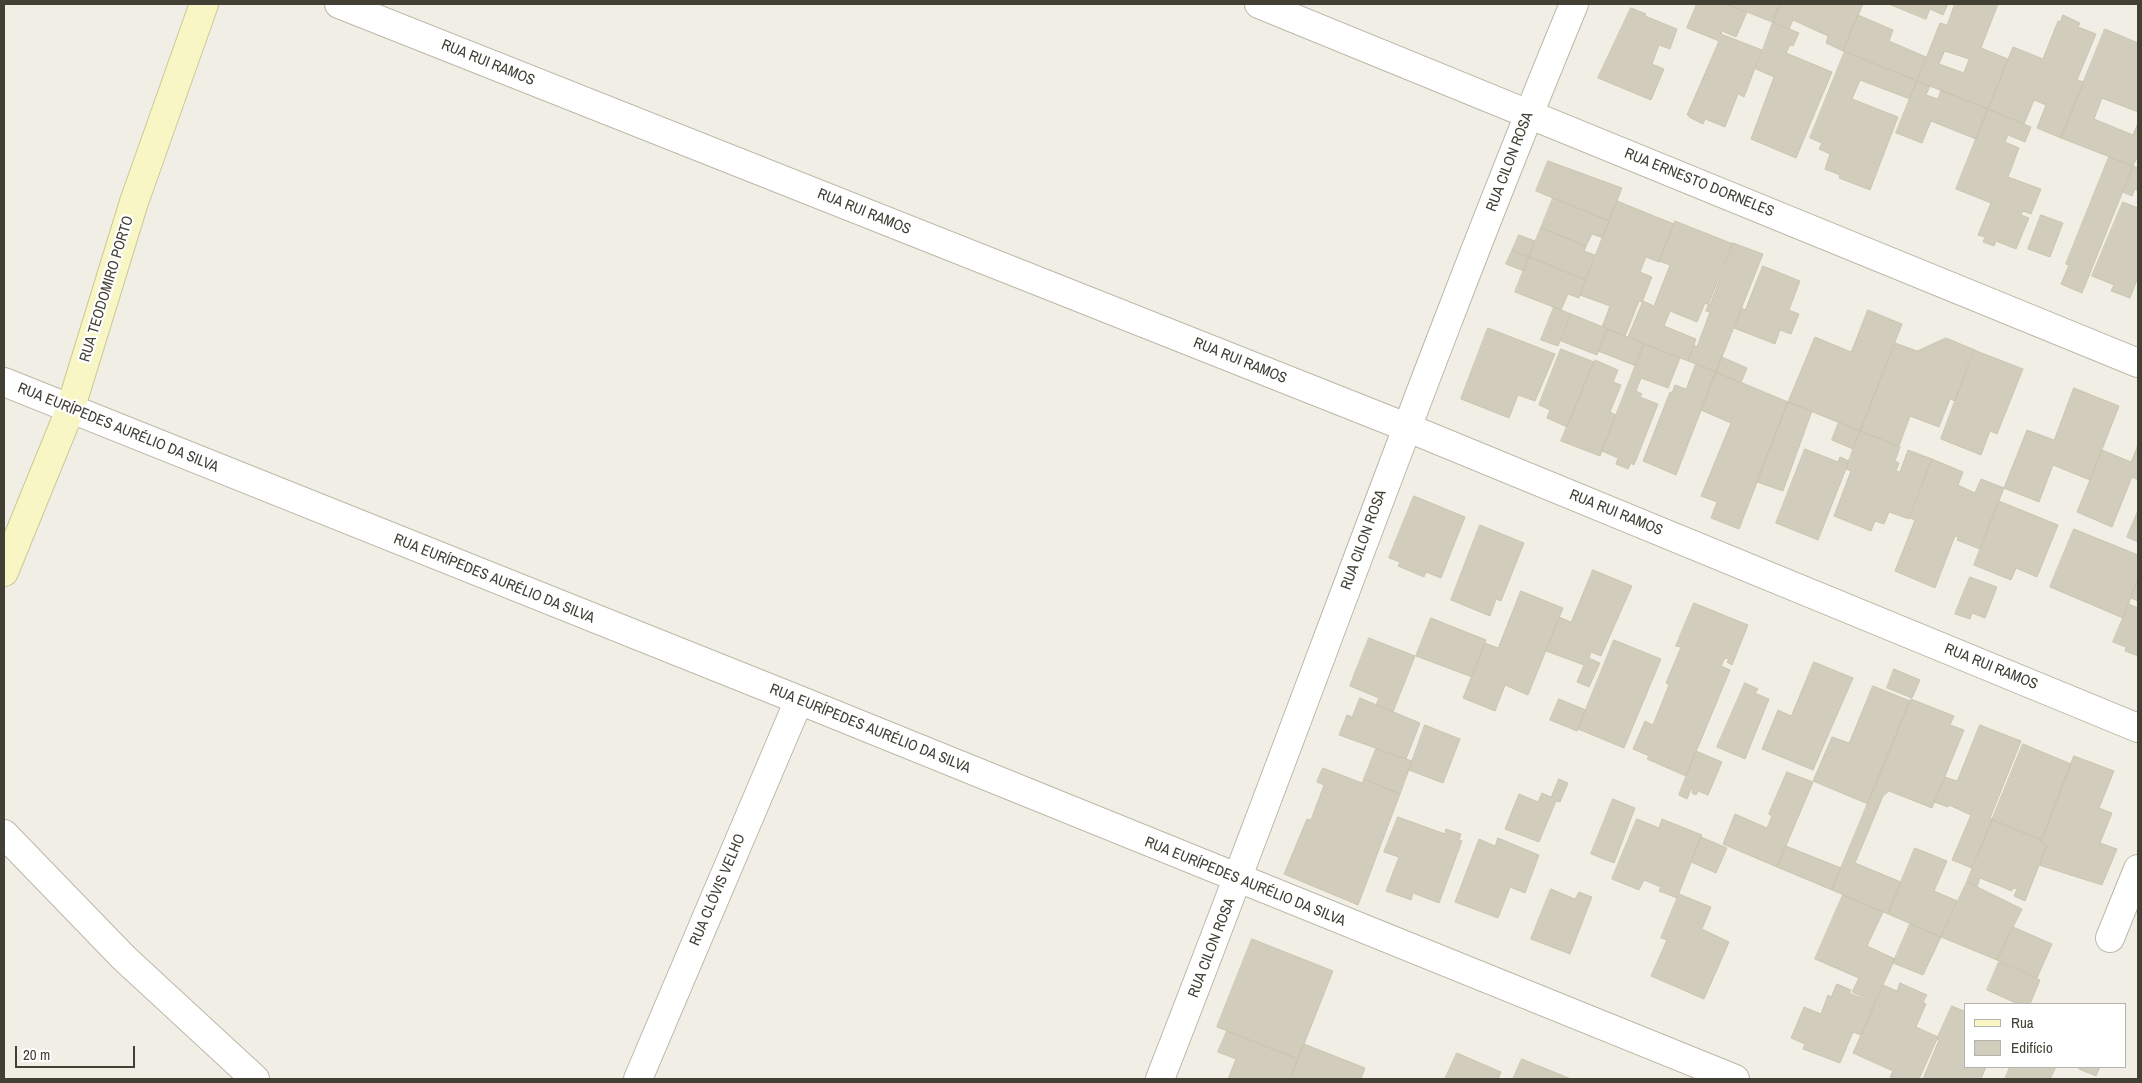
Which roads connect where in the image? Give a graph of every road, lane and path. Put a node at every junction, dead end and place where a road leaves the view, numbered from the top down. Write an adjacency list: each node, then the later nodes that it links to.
1 (204, 4): 8 (main road, RUA TEODOMIRO PORTO)
2 (339, 4): 9 (street, RUA RUI RAMOS)
3 (1258, 4): 5 (street, RUA ERNESTO DORNELES)
4 (1574, 4): 5 (street, RUA CILON ROSA)
5 (1529, 113): 6 (street, RUA ERNESTO DORNELES); 9 (street, RUA CILON ROSA)
6 (2138, 363)
7 (4, 382): 8 (street, RUA EURÍPEDES AURÉLIO DA SILVA)
8 (70, 410): 10 (main road, RUA TEODOMIRO PORTO); 11 (street, RUA EURÍPEDES AURÉLIO DA SILVA)
9 (1406, 427): 12 (street, RUA RUI RAMOS); 15 (street, RUA CILON ROSA)
10 (4, 572)
11 (799, 700): 15 (street, RUA EURÍPEDES AURÉLIO DA SILVA); 19 (street, RUA CLÓVIS VELHO)
12 (2138, 728)
13 (4, 834): 18 (street)
14 (2138, 869): 16 (street)
15 (1239, 879): 17 (street, RUA EURÍPEDES AURÉLIO DA SILVA); 20 (street, RUA CILON ROSA)
16 (2110, 938)
17 (1701, 1073): 21 (street, RUA EURÍPEDES AURÉLIO DA SILVA)
18 (255, 1079)
19 (638, 1079)
20 (1160, 1079)
21 (1735, 1079)

